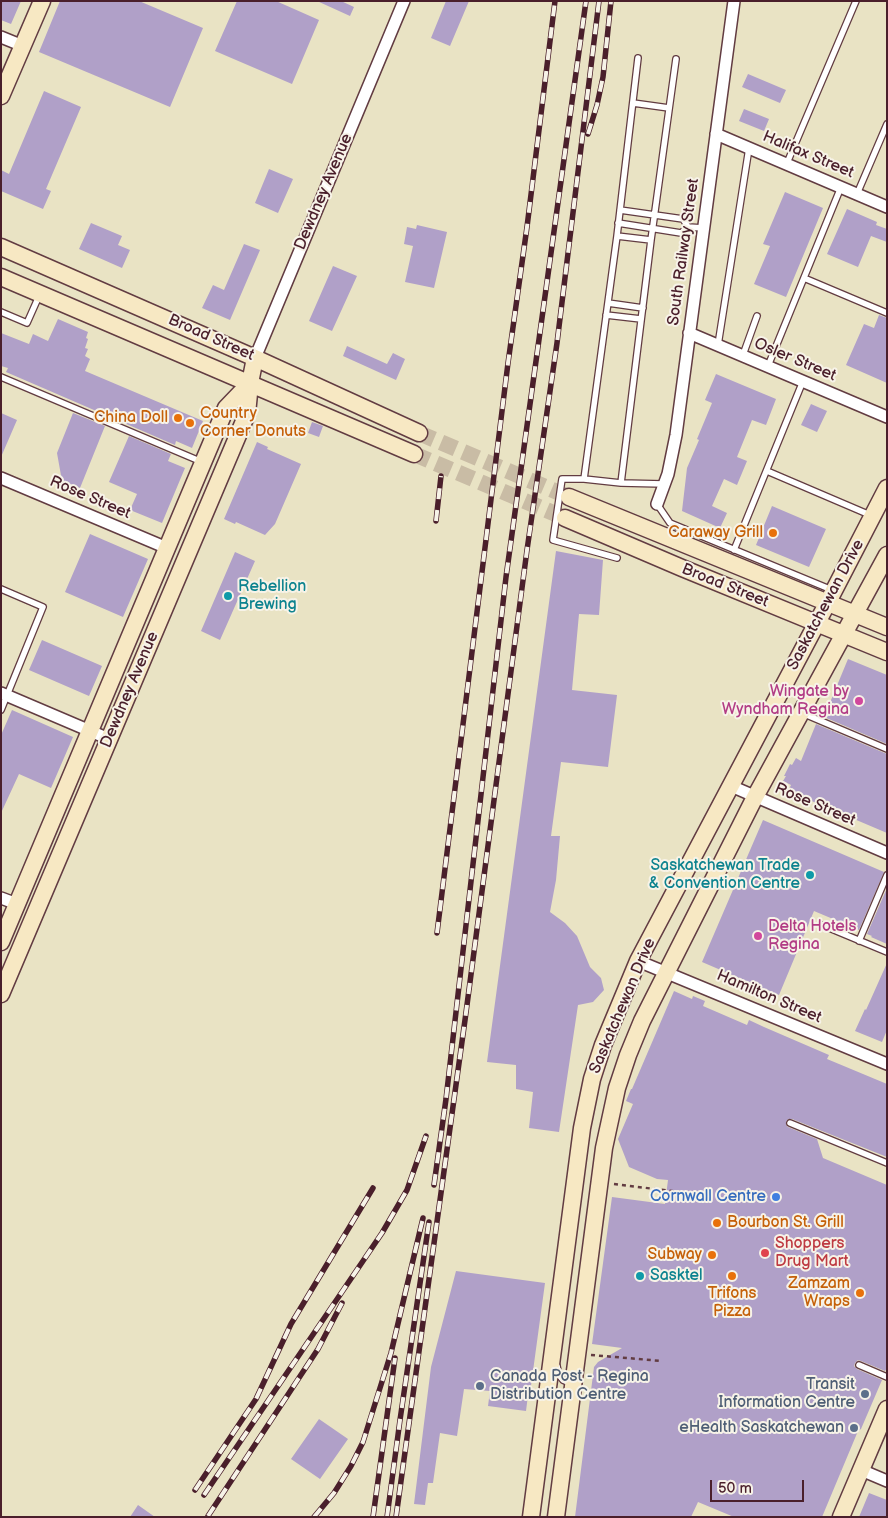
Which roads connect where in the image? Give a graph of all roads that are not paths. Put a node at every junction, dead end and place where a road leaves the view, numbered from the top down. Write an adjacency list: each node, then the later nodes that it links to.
1 (42, 1): 6 (main road)
2 (404, 1): 41 (street, Dewdney Avenue)
3 (734, 1): 13 (street, South Railway Street)
4 (856, 1): 15 (lane)
5 (1, 37): 6 (street)
6 (23, 46): 9 (main road)
7 (638, 58): 10 (lane)
8 (676, 59): 11 (lane)
9 (1, 96)
10 (633, 103): 11 (lane); 19 (lane)
11 (669, 108): 20 (lane)
12 (887, 124): 17 (lane)
13 (716, 134): 14 (street, Halifax Street); 24 (street, South Railway Street)
14 (749, 148): 15 (street, Halifax Street); 39 (lane)
15 (787, 163): 16 (street, Halifax Street)
16 (841, 187): 17 (street, Halifax Street); 29 (lane)
17 (857, 194): 18 (street, Halifax Street)
18 (887, 207)
19 (620, 210): 20 (lane); 21 (lane)
20 (655, 214): 22 (lane); 23 (lane)
21 (618, 223): 23 (lane); 25 (lane)
22 (688, 227): 23 (lane); 24 (lane)
23 (653, 228): 26 (lane)
24 (704, 228): 38 (street, South Railway Street)
25 (617, 236): 26 (lane); 31 (lane)
26 (651, 240): 32 (lane)
27 (1, 246): 41 (main road, Broad Street)
28 (1, 277): 30 (main road, Broad Street)
29 (804, 278): 35 (lane); 42 (lane)
30 (40, 294): 33 (lane); 45 (main road, Broad Street)
31 (608, 304): 32 (lane); 34 (lane)
32 (642, 308): 37 (lane)
33 (1, 312)
34 (606, 314): 37 (lane); 52 (lane)
35 (887, 314)
36 (757, 316): 40 (lane)
37 (641, 320): 53 (lane)
38 (689, 333): 39 (street, Osler Street); 54 (street, South Railway Street)
39 (718, 345): 40 (street, Osler Street)
40 (743, 355): 42 (street, Osler Street)
41 (255, 358): 45 (main road, Dewdney Avenue); 47 (main road, Broad Street)
42 (768, 366): 44 (street, Osler Street)
43 (1, 377): 49 (lane)
44 (804, 381): 46 (street, Osler Street); 50 (lane)
45 (250, 383): 48 (main road, Broad Street); 49 (main road, Dewdney Avenue); 75 (main road, Dewdney Avenue)
46 (887, 417)
47 (419, 433)
48 (414, 454)
49 (203, 463): 60 (main road, Dewdney Avenue)
50 (767, 471): 58 (lane); 61 (lane)
51 (1, 478): 60 (street, Rose Street)
52 (584, 478): 53 (lane); 63 (lane)
53 (621, 483): 54 (lane)
54 (664, 484): 57 (street, South Railway Street)
55 (887, 488): 58 (main road, Saskatchewan Drive)
56 (570, 497): 65 (main road, Broad Street)
57 (657, 504): 61 (lane)
58 (872, 516): 65 (main road, Saskatchewan Drive)
59 (565, 518): 67 (main road, Broad Street)
60 (167, 548): 74 (main road, Dewdney Avenue)
61 (734, 550): 65 (lane)
62 (887, 555): 66 (main road, Saskatchewan Drive)
63 (617, 558)
64 (1, 589): 71 (lane)
65 (831, 597): 66 (main road, Broad Street); 67 (main road, Saskatchewan Drive)
66 (854, 614): 68 (main road, Broad Street); 69 (main road, Saskatchewan Drive)
67 (817, 624): 69 (main road, Broad Street); 77 (main road, Saskatchewan Drive)
68 (887, 627)
69 (843, 635): 70 (main road, Broad Street); 73 (main road, Saskatchewan Drive)
70 (887, 652)
71 (4, 694): 72 (lane); 74 (street)
72 (1, 710)
73 (802, 714): 76 (lane); 78 (main road, Saskatchewan Drive)
74 (90, 730): 75 (street); 82 (main road, Dewdney Avenue)
75 (109, 739): 89 (main road, Dewdney Avenue)
76 (887, 749)
77 (731, 786): 78 (street, Rose Street); 87 (main road, Saskatchewan Drive)
78 (755, 797): 79 (street, Rose Street); 88 (main road, Saskatchewan Drive)
79 (887, 853)
80 (887, 875): 84 (lane)
81 (1, 898): 82 (street)
82 (17, 904): 85 (main road, Dewdney Avenue)
83 (822, 925): 84 (lane)
84 (859, 941): 86 (lane)
85 (1, 942)
86 (887, 952)
87 (638, 961): 88 (street, Hamilton Street); 93 (main road, Saskatchewan Drive)
88 (666, 972): 90 (street, Hamilton Street); 96 (main road, Saskatchewan Drive)
89 (1, 994)
90 (887, 1064)
91 (790, 1123): 92 (lane)
92 (887, 1164)
93 (554, 1346): 96 (lane); 100 (main road, Saskatchewan Drive)
94 (859, 1365): 95 (lane)
95 (887, 1377)
96 (573, 1385): 101 (main road, Saskatchewan Drive)
97 (887, 1409): 98 (main road)
98 (861, 1470): 99 (street); 102 (main road)
99 (887, 1481)
100 (531, 1517)
101 (556, 1517)
102 (841, 1517)

